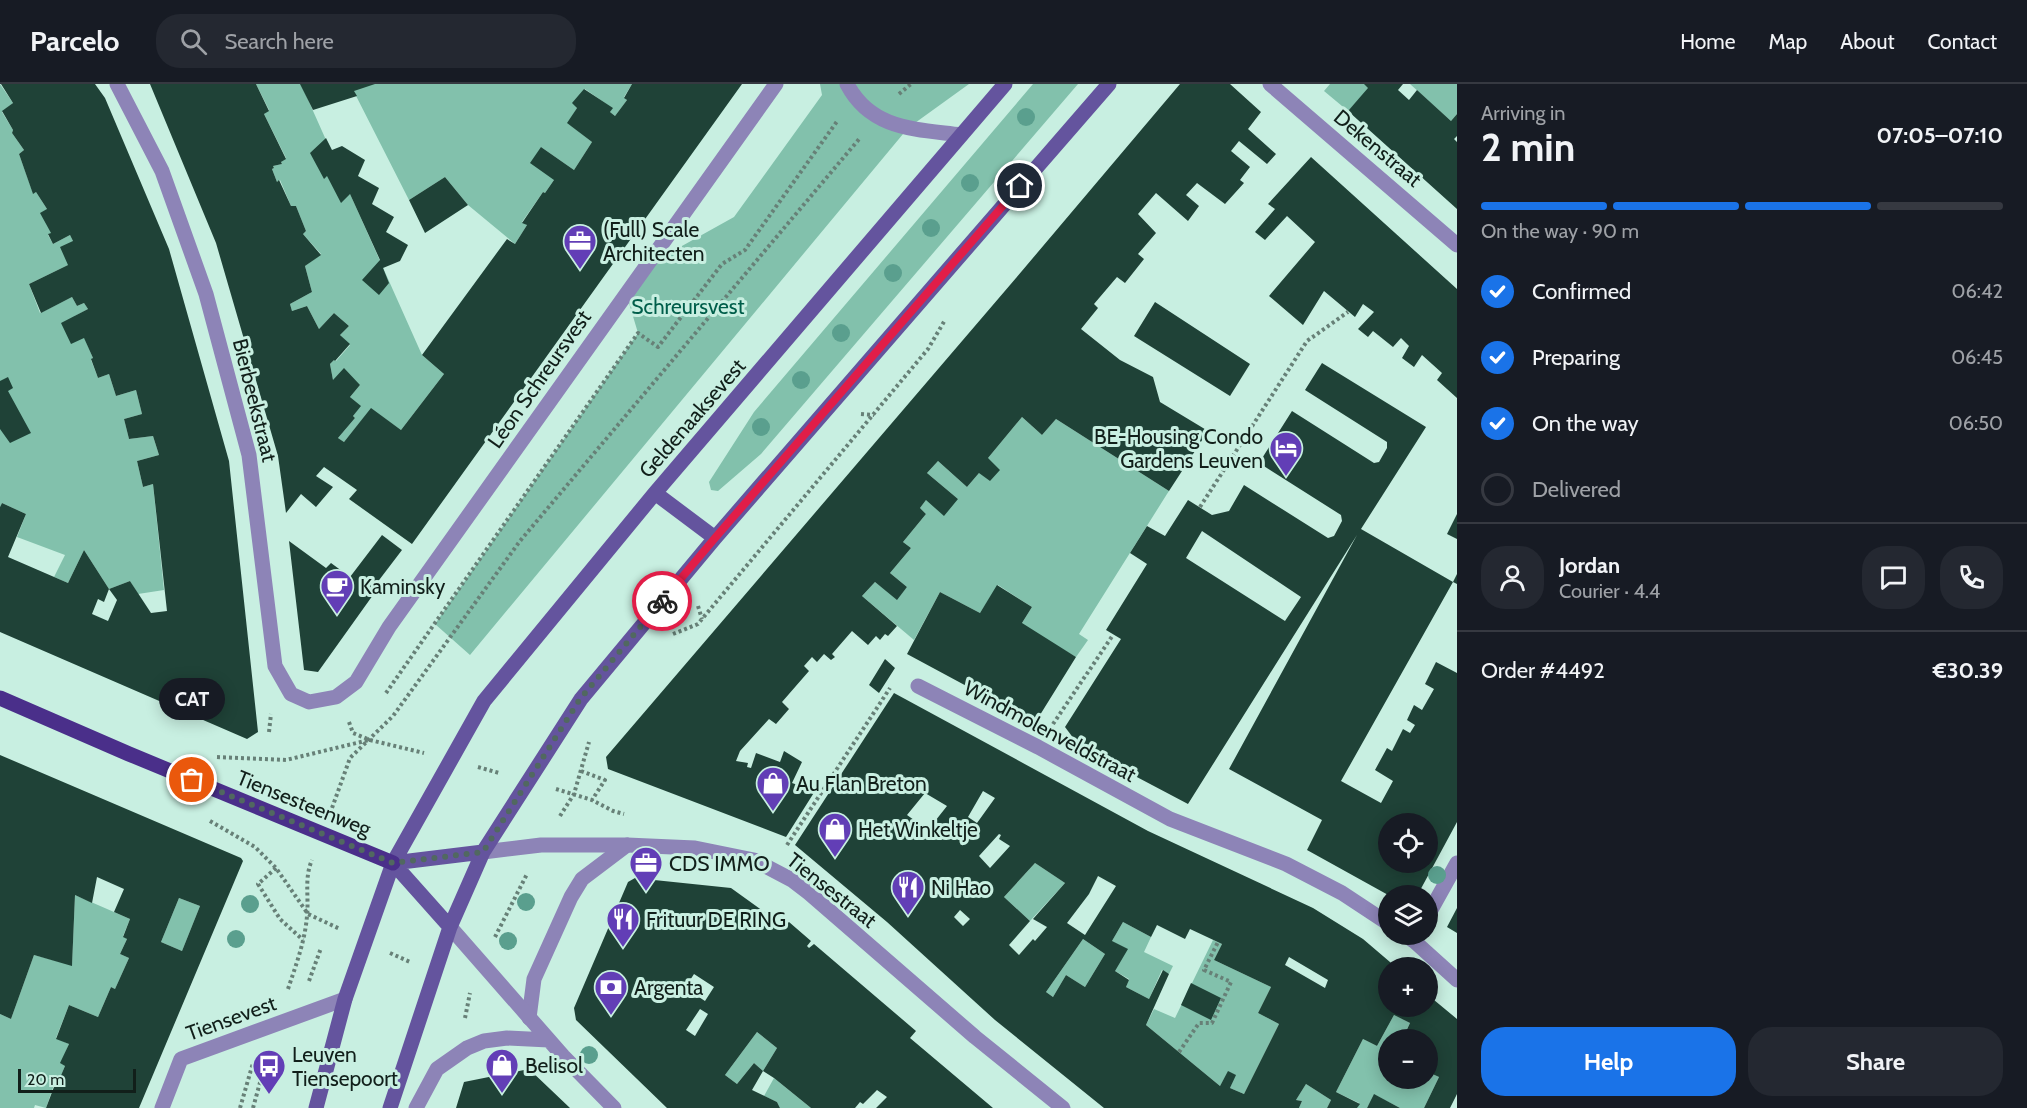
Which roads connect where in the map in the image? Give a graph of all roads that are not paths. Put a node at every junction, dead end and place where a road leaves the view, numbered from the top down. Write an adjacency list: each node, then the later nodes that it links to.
1 (117, 84): 12 (street, Bierbeekstraat)
2 (776, 84): 12 (street, Léon Schreursvest)
3 (847, 84): 7 (street)
4 (1005, 84): 7 (main road, Geldenaaksevest)
5 (1109, 84): 10 (main road)
6 (1270, 84): 8 (street, Dekenstraat)
7 (961, 135): 9 (main road, Geldenaaksevest)
8 (1457, 245)
9 (655, 493): 10 (main road); 16 (main road, Geldenaaksevest)
10 (715, 538): 15 (main road)
11 (918, 686): 19 (street, Windmolenveldstraat)
12 (336, 697)
13 (0, 698): 16 (main road, Tiensesteenweg)
14 (627, 845): 15 (street, Tiensestraat); 24 (street); 31 (street, Tiensestraat)
15 (483, 852): 16 (main road); 20 (main road)
16 (393, 863): 20 (main road); 23 (main road)
17 (1457, 863): 18 (street)
18 (1438, 897)
19 (1378, 917)
20 (450, 927): 24 (street); 28 (main road)
21 (1420, 945): 22 (street)
22 (1457, 980)
23 (345, 999): 26 (street, Tiensevest); 27 (main road)
24 (529, 1018): 25 (street)
25 (549, 1040): 29 (street); 30 (street)
26 (162, 1108)
27 (316, 1108)
28 (390, 1108)
29 (416, 1108)
30 (614, 1108)
31 (1063, 1108)

